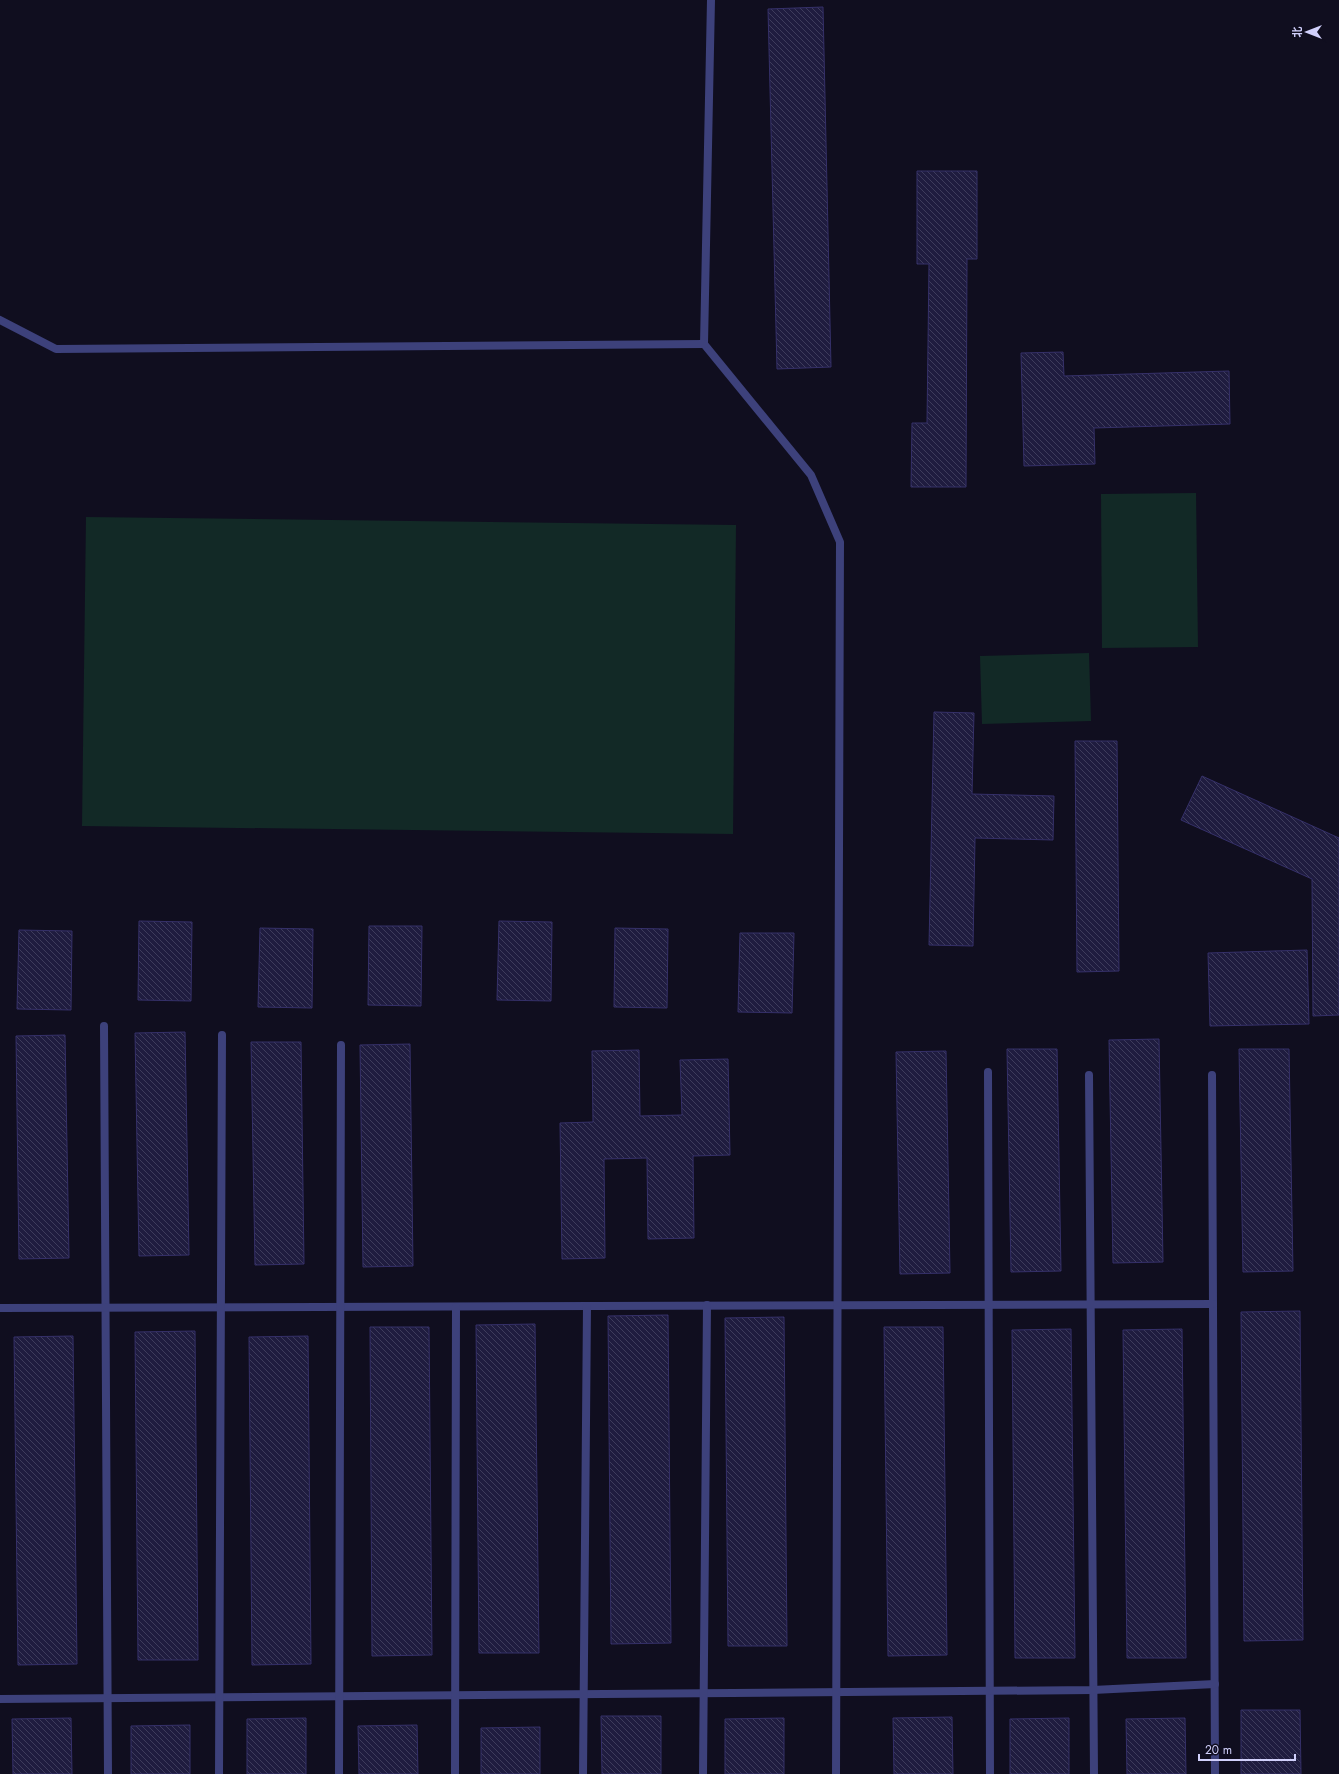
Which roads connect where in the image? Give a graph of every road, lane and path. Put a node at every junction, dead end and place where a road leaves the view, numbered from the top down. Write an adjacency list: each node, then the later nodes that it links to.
1 (712, 0): 3 (street)
2 (0, 320): 3 (street)
3 (704, 344): 14 (street)
4 (104, 1026): 20 (street)
5 (222, 1035): 17 (street)
6 (341, 1045): 18 (street)
7 (988, 1072): 10 (street)
8 (1089, 1076): 11 (street)
9 (1212, 1076): 12 (street)
10 (989, 1304): 11 (street); 14 (street); 23 (street)
11 (1090, 1304): 12 (street); 22 (street)
12 (1213, 1304): 21 (street)
13 (706, 1305): 14 (street); 16 (street); 25 (street)
14 (838, 1305): 24 (street)
15 (456, 1306): 16 (street); 18 (street); 27 (street)
16 (587, 1306): 26 (street)
17 (221, 1307): 18 (street); 20 (street); 30 (street)
18 (340, 1307): 28 (street)
19 (0, 1308): 20 (street)
20 (105, 1308): 29 (street)
21 (1215, 1684): 22 (street); 41 (street)
22 (1093, 1690): 23 (street); 40 (street)
23 (990, 1691): 24 (street); 39 (street)
24 (837, 1692): 25 (street); 38 (street)
25 (704, 1693): 26 (street); 37 (street)
26 (583, 1694): 27 (street); 36 (street)
27 (455, 1695): 28 (street); 35 (street)
28 (339, 1696): 30 (street); 34 (street)
29 (107, 1698): 30 (street); 31 (street); 32 (street)
30 (220, 1698): 33 (street)
31 (0, 1699)
32 (108, 1774)
33 (219, 1774)
34 (339, 1774)
35 (455, 1774)
36 (582, 1774)
37 (703, 1774)
38 (836, 1774)
39 (990, 1774)
40 (1094, 1774)
41 (1215, 1774)

